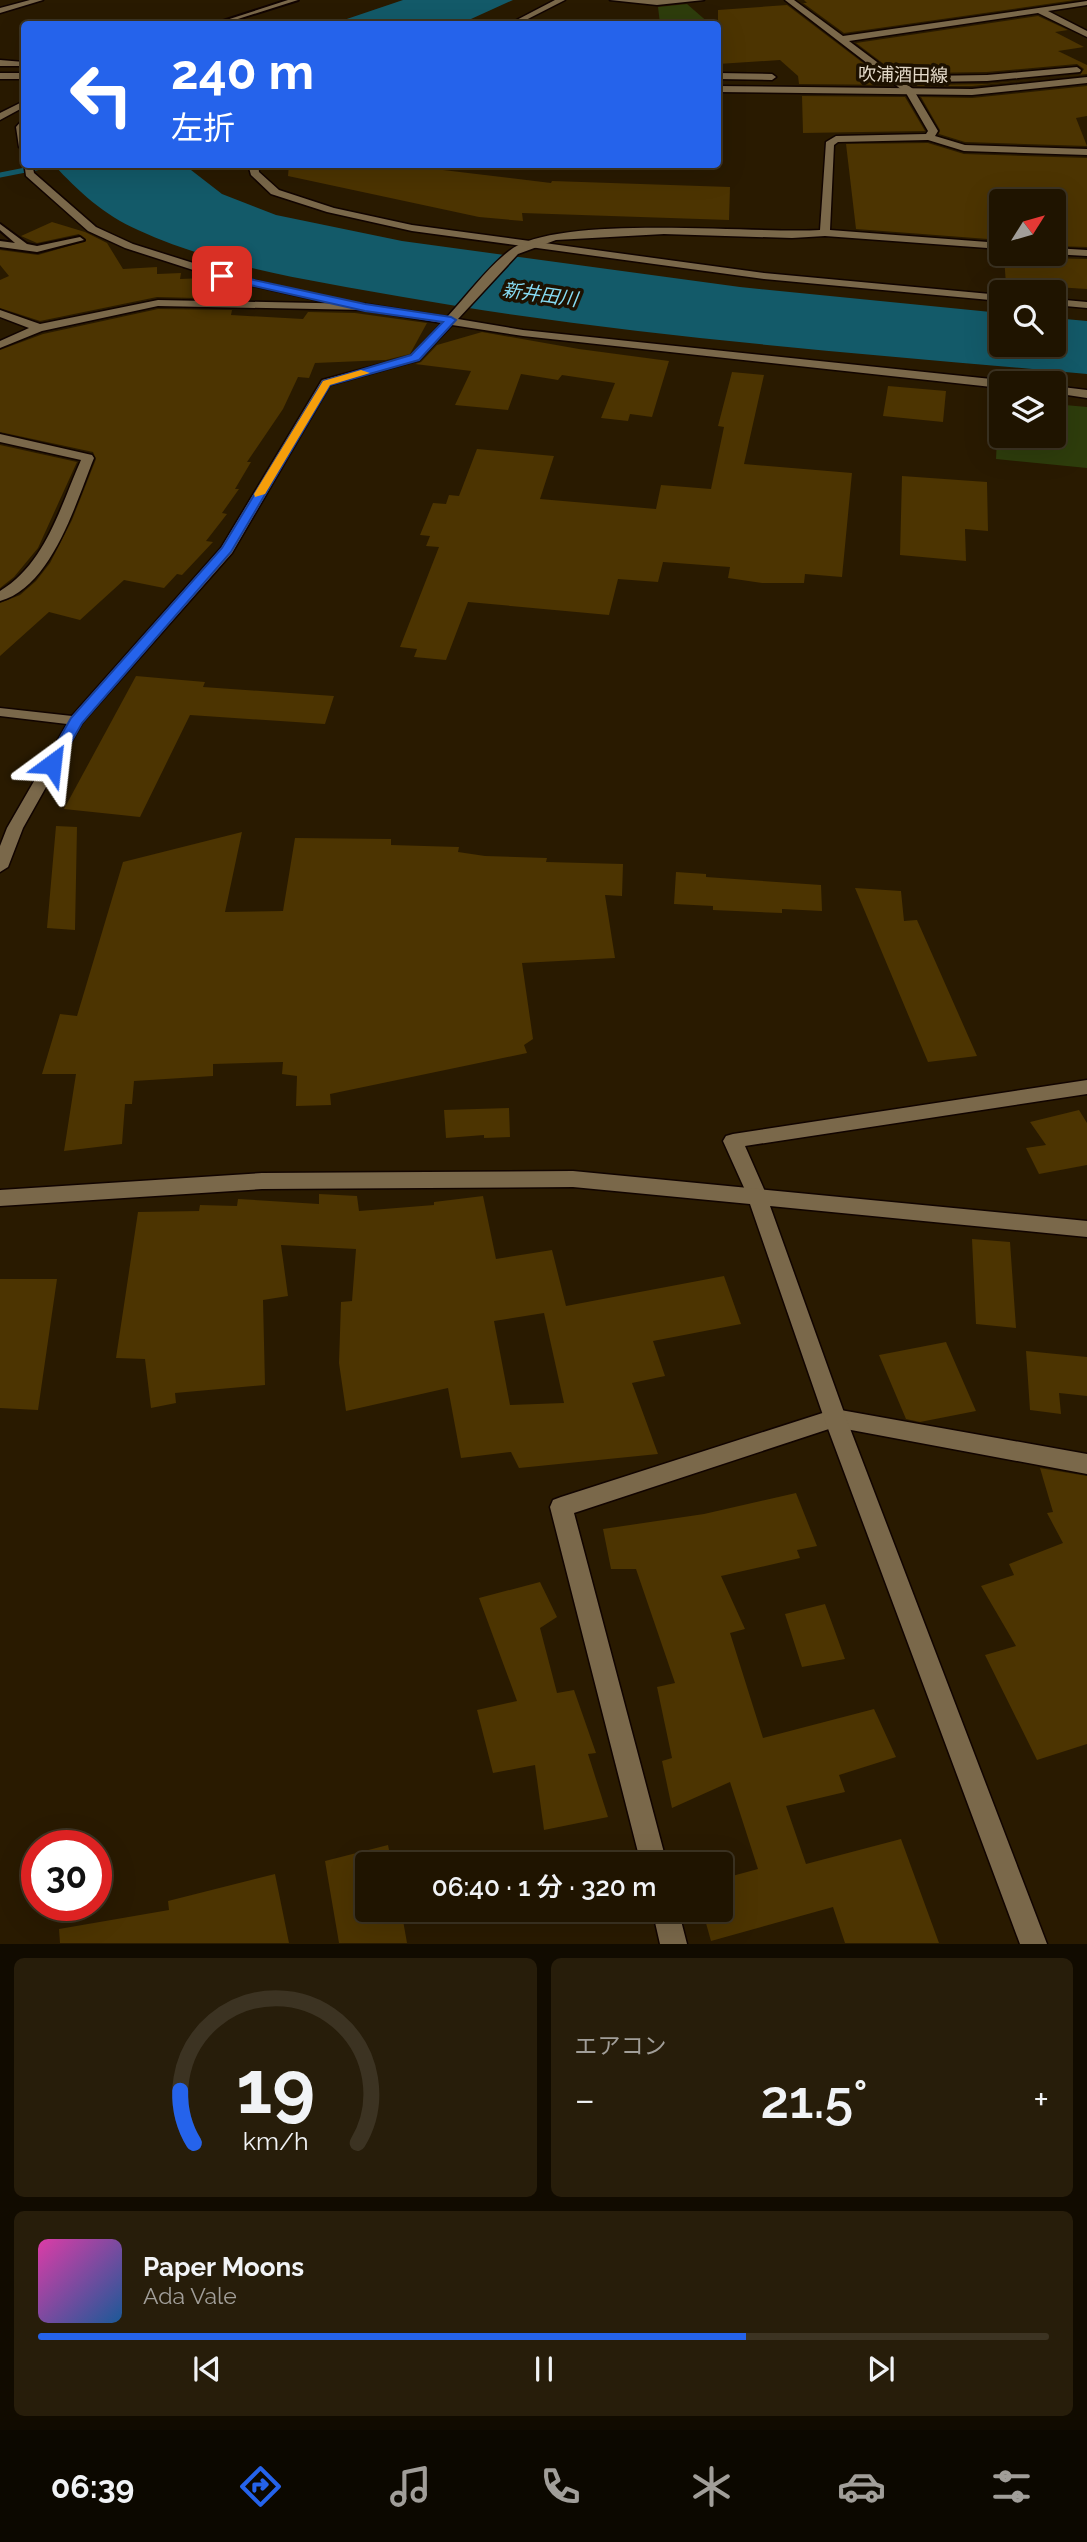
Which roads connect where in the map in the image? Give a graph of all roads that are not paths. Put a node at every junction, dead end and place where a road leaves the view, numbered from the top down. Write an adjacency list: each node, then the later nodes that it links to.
1 (39, 0): 9 (street)
2 (295, 0): 11 (lane)
3 (561, 0): 12 (street)
4 (614, 0): 5 (street)
5 (700, 0)
6 (789, 0): 14 (street)
7 (1014, 0): 10 (street)
8 (1087, 3): 10 (street)
9 (0, 11)
10 (1038, 12): 13 (street); 14 (street)
11 (227, 21)
12 (519, 21)
13 (1087, 34)
14 (843, 39): 23 (street)
15 (0, 63): 16 (street)
16 (21, 64)
17 (1087, 69): 25 (street, 吹浦酒田線)
18 (0, 76): 19 (street)
19 (21, 76)
20 (721, 76): 21 (street)
21 (785, 77)
22 (881, 79): 23 (street, 吹浦酒田線)
23 (894, 79): 24 (street, 吹浦酒田線); 28 (street)
24 (908, 79)
25 (922, 79)
26 (1087, 80): 28 (street, 吹浦酒田線)
27 (721, 89): 28 (street, 吹浦酒田線)
28 (910, 91): 31 (street)
29 (21, 106): 30 (street)
30 (0, 117)
31 (929, 137): 32 (street); 36 (street)
32 (1087, 152)
33 (28, 168): 47 (street)
34 (253, 168): 39 (street)
35 (0, 226): 41 (lane)
36 (825, 233): 39 (street); 40 (street)
37 (80, 240): 41 (lane)
38 (0, 244): 41 (lane)
39 (532, 244): 44 (street); 49 (street)
40 (989, 245)
41 (24, 246)
42 (1066, 252): 43 (street)
43 (1087, 253)
44 (989, 297)
45 (1066, 303): 46 (street)
46 (1087, 305)
47 (365, 307): 49 (street); 50 (street)
48 (0, 313): 50 (street)
49 (455, 315): 52 (street); 58 (street)
50 (38, 328): 51 (street)
51 (0, 345)
52 (989, 383)
53 (1066, 391): 54 (street)
54 (1087, 394)
55 (0, 438): 56 (street)
56 (0, 597)
57 (0, 712): 58 (street)
58 (76, 721): 59 (street)
59 (0, 867)
60 (1087, 1087): 61 (street)
61 (757, 1196): 62 (street); 63 (street); 64 (street)
62 (0, 1198)
63 (1087, 1229)
64 (835, 1418): 65 (street); 66 (street); 69 (street)
65 (1087, 1464)
66 (650, 1852)
67 (668, 1922): 68 (street)
68 (674, 1944)
69 (1034, 1944)

